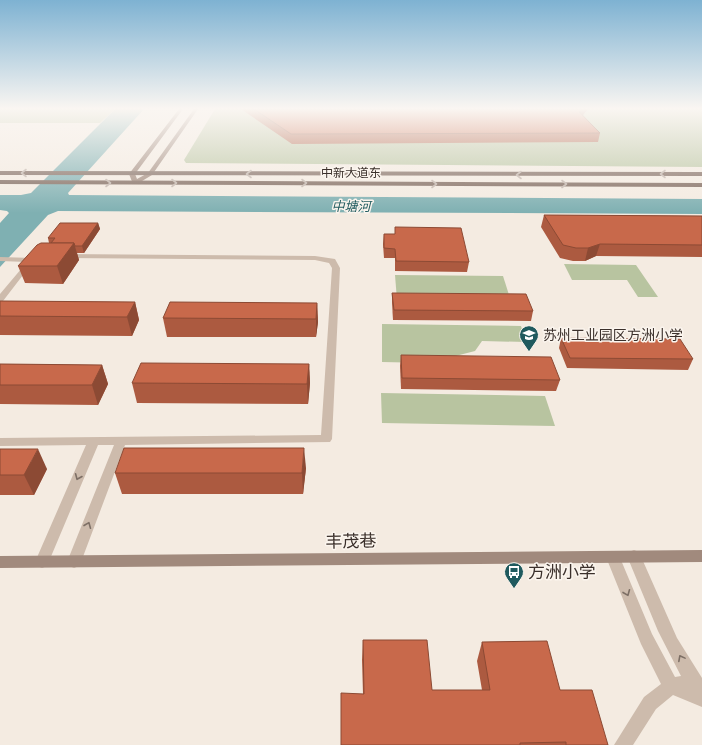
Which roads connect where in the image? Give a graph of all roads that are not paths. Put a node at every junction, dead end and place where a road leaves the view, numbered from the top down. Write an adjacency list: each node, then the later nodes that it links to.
1 (155, 144): 4 (street)
2 (171, 144): 5 (street)
3 (0, 173): 4 (main road, 中新大道东, one-way to 3)
4 (132, 174): 5 (main road, 中新大道东); 8 (street)
5 (150, 174): 6 (main road, 中新大道东, one-way to 5); 8 (street)
6 (702, 174)
7 (0, 182): 8 (main road, 中新大道东, one-way to 8)
8 (135, 183): 9 (main road, 中新大道东, one-way to 9)
9 (702, 185)
10 (54, 256): 14 (street)
11 (0, 259): 12 (street)
12 (0, 299)
13 (94, 441): 14 (street); 15 (street); 20 (street, one-way to 20)
14 (121, 441): 21 (street, one-way to 14)
15 (0, 442)
16 (634, 556): 17 (street, 丰茂巷); 18 (street, 丰茂巷); 23 (street, one-way to 16)
17 (702, 556)
18 (612, 557): 21 (street, 丰茂巷); 22 (street, one-way to 22)
19 (0, 562): 20 (street, 丰茂巷)
20 (42, 562): 21 (street, 丰茂巷)
21 (74, 562)
22 (671, 686): 23 (street); 24 (street); 25 (street)
23 (698, 686)
24 (702, 698)
25 (623, 745)

